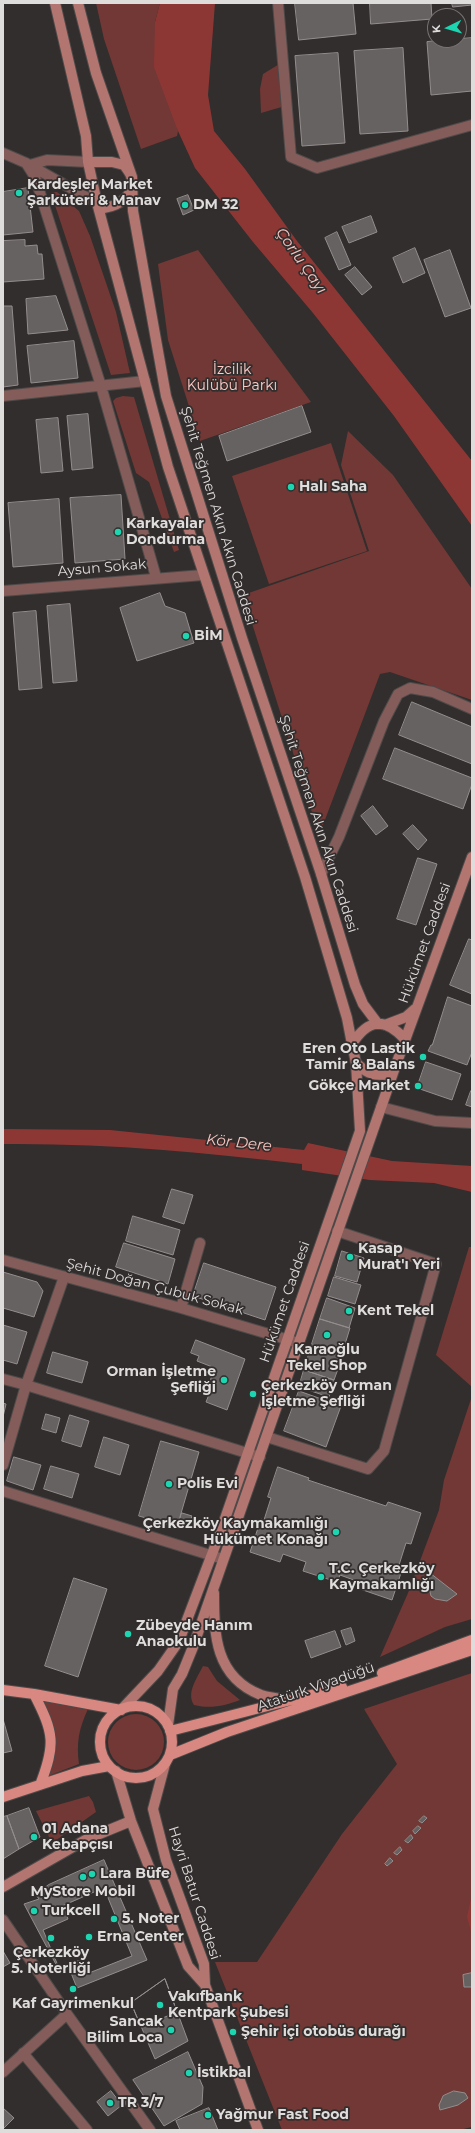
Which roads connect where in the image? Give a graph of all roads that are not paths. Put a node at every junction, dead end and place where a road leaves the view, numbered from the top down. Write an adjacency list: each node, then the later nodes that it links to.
1 (55, 3): 6 (main road)
2 (78, 3): 8 (main road, Şehit Teğmen Akın Akın Caddesi)
3 (278, 3): 4 (street)
4 (472, 125)
5 (3, 153): 7 (street)
6 (88, 162): 7 (street); 8 (main road); 9 (main road)
7 (28, 164): 9 (street); 11 (street)
8 (132, 177): 9 (main road); 18 (main road, Şehit Teğmen Akın Akın Caddesi)
9 (97, 203): 10 (main road, Şehit Teğmen Akın Akın Caddesi)
10 (145, 381): 11 (street); 13 (main road, Şehit Teğmen Akın Akın Caddesi)
11 (101, 386): 12 (street); 14 (street)
12 (3, 396)
13 (203, 574): 14 (street, Aysun Sokak); 22 (main road, Şehit Teğmen Akın Akın Caddesi)
14 (156, 577): 15 (street, Aysun Sokak)
15 (3, 591)
16 (472, 709): 18 (street)
17 (472, 857): 19 (main road, Hükümet Caddesi)
18 (321, 874): 20 (main road, Şehit Teğmen Akın Akın Caddesi)
19 (417, 1008): 20 (main road); 21 (main road, Hükümet Caddesi)
20 (382, 1024): 21 (main road); 22 (main road)
21 (405, 1039): 24 (main road)
22 (352, 1044): 23 (main road)
23 (356, 1063): 24 (main road); 32 (main road, Hükümet Caddesi)
24 (393, 1073): 25 (main road)
25 (381, 1108): 26 (street); 27 (main road, Hükümet Caddesi)
26 (472, 1123)
27 (337, 1231): 33 (main road, Hükümet Caddesi); 37 (street)
28 (200, 1243): 31 (street)
29 (3, 1260): 30 (street, Şehit Doğan Çubuk Sokak)
30 (64, 1277): 31 (street, Şehit Doğan Çubuk Sokak); 35 (street)
31 (182, 1308): 32 (street, Şehit Doğan Çubuk Sokak)
32 (287, 1339): 33 (street, Şehit Doğan Çubuk Sokak); 36 (main road, Hükümet Caddesi)
33 (299, 1343): 37 (main road, Hükümet Caddesi)
34 (3, 1379): 35 (street)
35 (26, 1385): 38 (street); 40 (street)
36 (261, 1414): 37 (main road); 38 (main road, Hükümet Caddesi)
37 (267, 1437): 38 (main road); 39 (main road, Hükümet Caddesi)
38 (248, 1450): 39 (street); 42 (main road, Hükümet Caddesi)
39 (260, 1457): 43 (main road, Hükümet Caddesi)
40 (3, 1465)
41 (3, 1491): 42 (street)
42 (212, 1555): 43 (street); 50 (main road, Hükümet Caddesi)
43 (223, 1559): 44 (main road, Hükümet Caddesi)
44 (214, 1585): 49 (main road); 51 (main road, Hükümet Caddesi)
45 (472, 1640): 49 (main road, Atatürk Viyadüğü)
46 (472, 1650): 52 (main road, Atatürk Viyadüğü)
47 (3, 1690): 48 (main road)
48 (34, 1694): 50 (main road); 54 (main road)
49 (291, 1700): 51 (main road, Atatürk Viyadüğü)
50 (121, 1710): 51 (main road); 53 (main road)
51 (169, 1728): 52 (main road)
52 (168, 1759): 53 (main road); 59 (main road, Hayri Batur Caddesi)
53 (113, 1769): 54 (main road); 56 (main road, Hayri Batur Caddesi)
54 (40, 1785): 55 (main road)
55 (3, 1797)
56 (130, 1821): 57 (main road); 59 (main road, Hayri Batur Caddesi)
57 (3, 1887)
58 (3, 1920): 60 (street)
59 (205, 1985): 65 (main road, Hayri Batur Caddesi)
60 (67, 2014): 61 (street); 64 (street)
61 (23, 2053): 62 (street); 63 (street)
62 (3, 2072)
63 (87, 2130)
64 (150, 2130)
65 (256, 2130)

